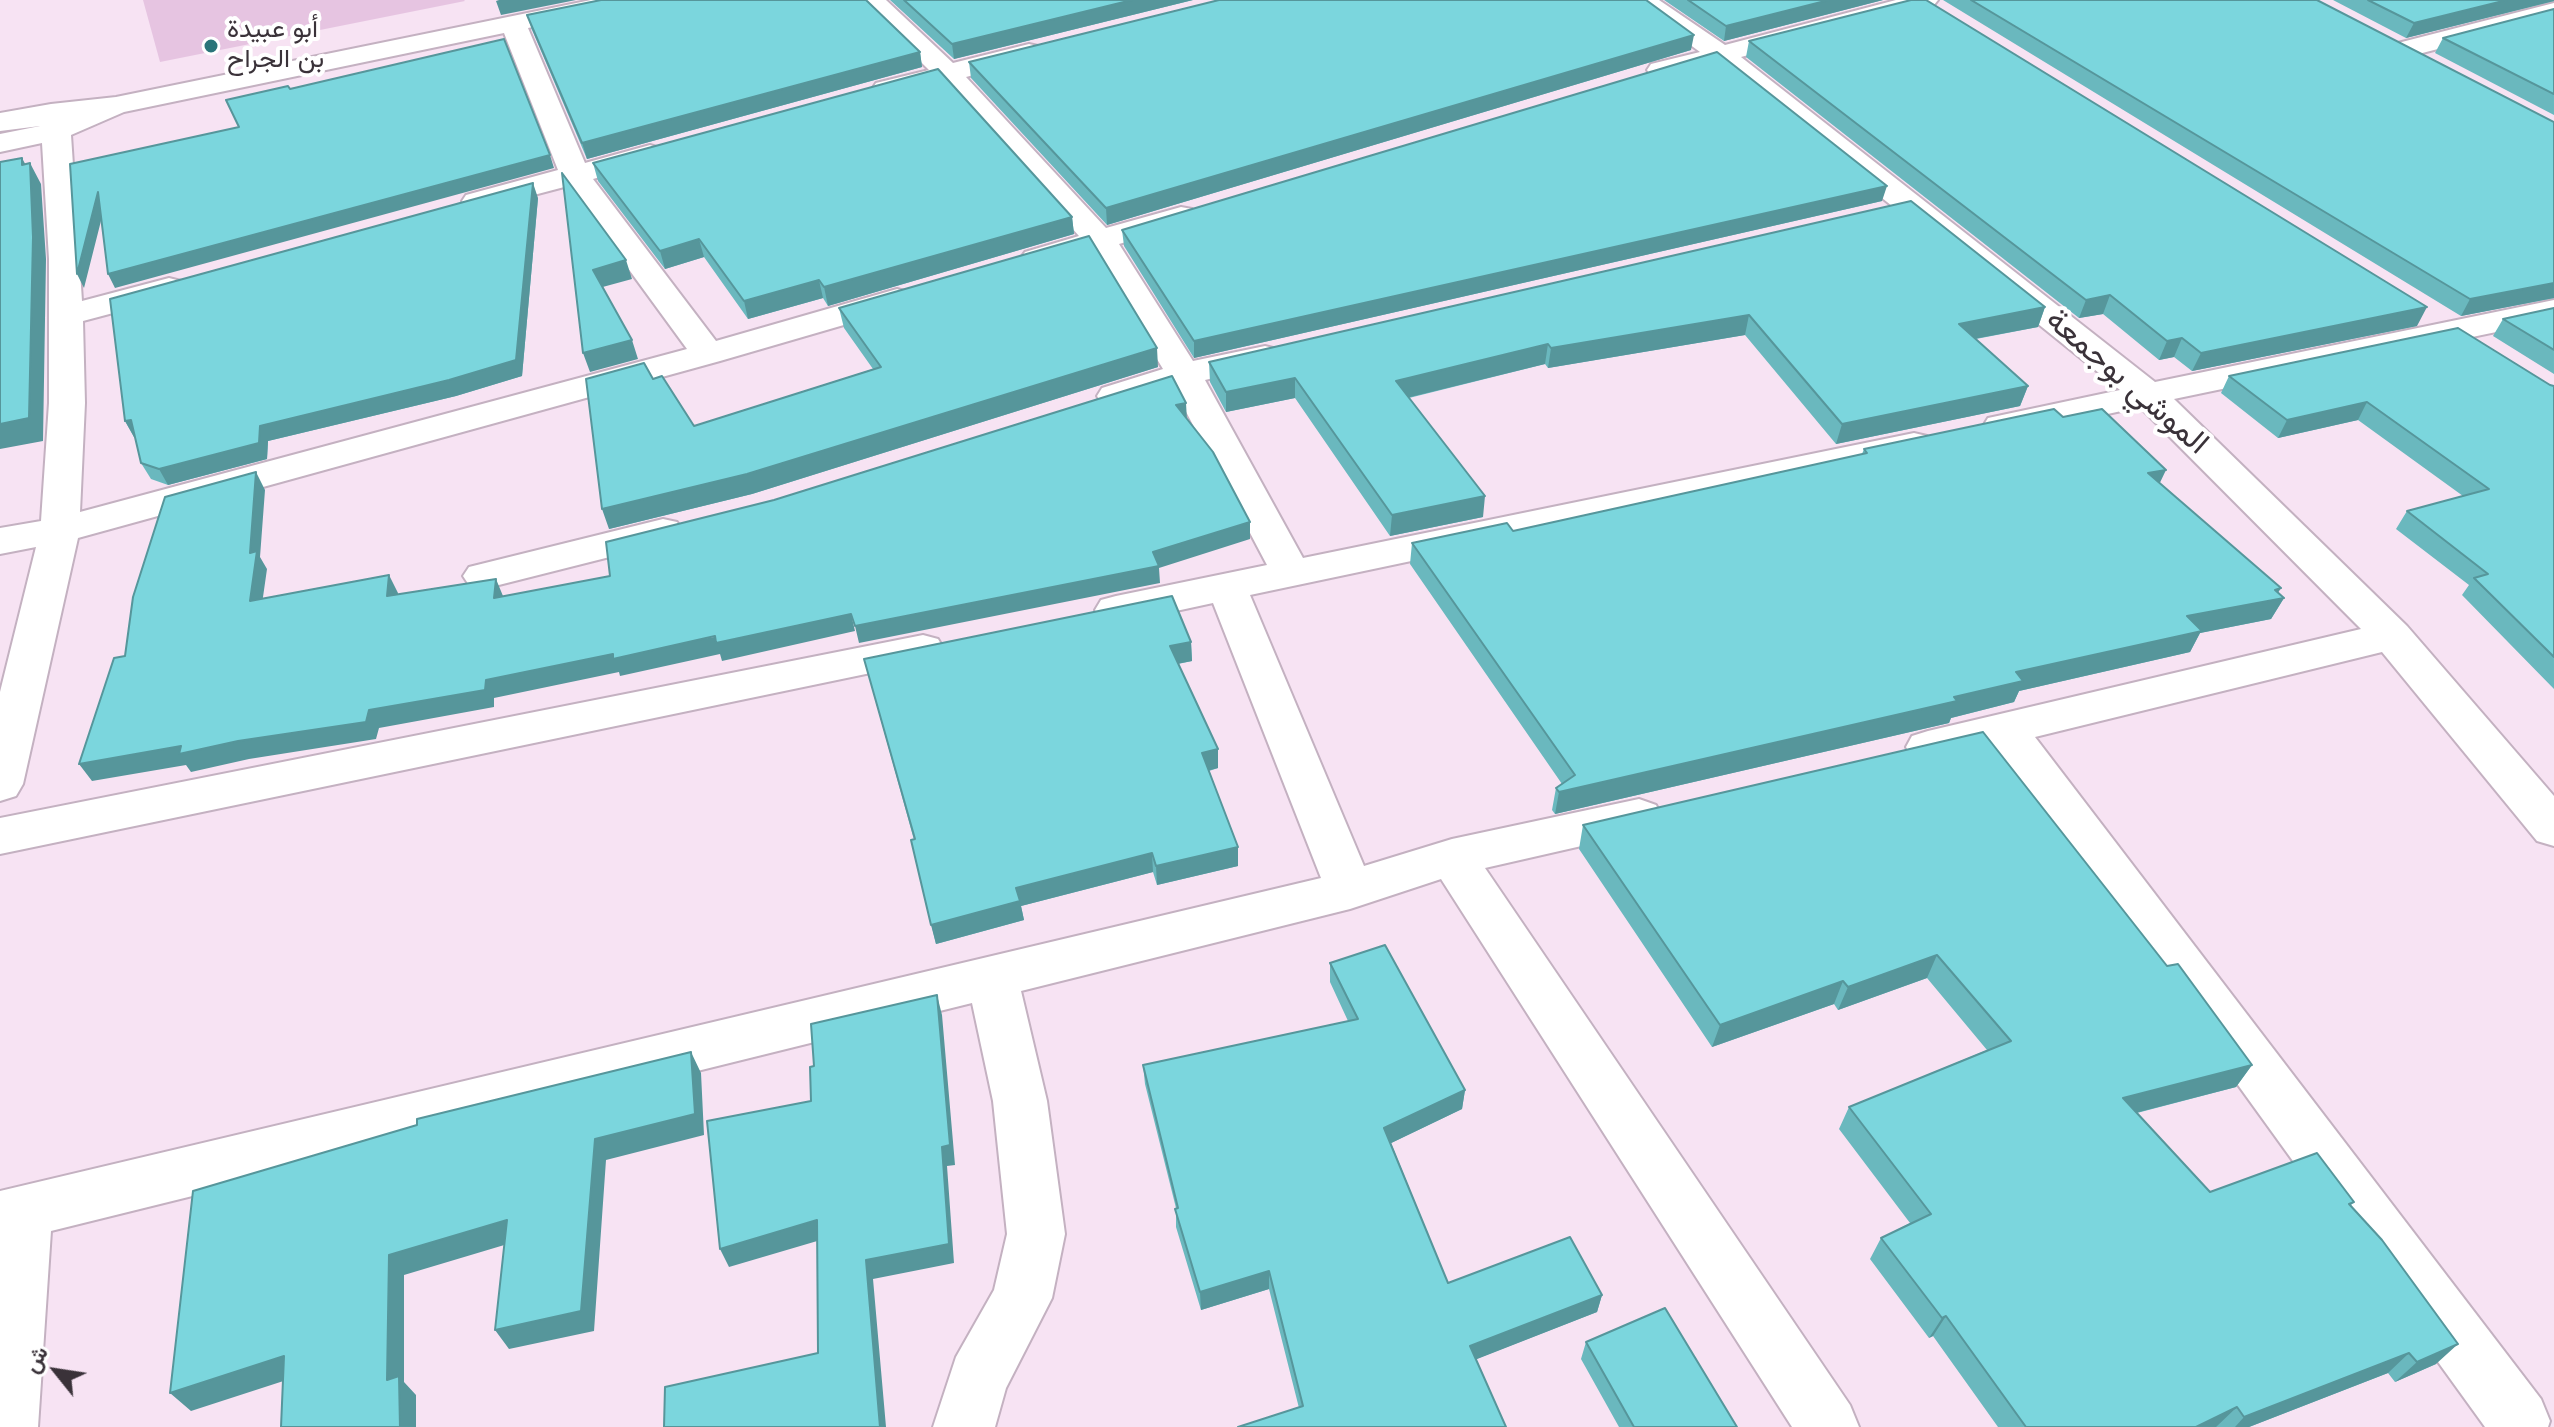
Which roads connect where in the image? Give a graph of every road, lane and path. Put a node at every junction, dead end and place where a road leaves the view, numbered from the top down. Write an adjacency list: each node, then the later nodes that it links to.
1 (628, 0): 6 (street)
2 (871, 0): 12 (street)
3 (1642, 0): 10 (street, الموشي بوجمعة)
4 (1929, 5): 10 (street)
5 (2554, 11): 9 (street)
6 (514, 25): 16 (street); 19 (street)
7 (2376, 36): 9 (street)
8 (1054, 46): 12 (street)
9 (2403, 50): 11 (street)
10 (1719, 53): 13 (street); 20 (street, الموشي بوجمعة)
11 (2431, 64)
12 (947, 72): 14 (street); 24 (street)
13 (1628, 80)
14 (858, 97)
15 (0, 122): 16 (street)
16 (54, 122): 17 (street); 30 (street)
17 (0, 143)
18 (680, 146): 19 (street)
19 (575, 175): 22 (street); 34 (street)
20 (1915, 206): 23 (street); 36 (street, الموشي بوجمعة)
21 (1206, 208): 24 (street)
22 (445, 210)
23 (1868, 217)
24 (1100, 240): 25 (street); 35 (street)
25 (1010, 267)
26 (202, 279): 30 (street)
27 (919, 293): 34 (street)
28 (2410, 304): 31 (street)
29 (2554, 310): 31 (street)
30 (66, 315): 39 (street)
31 (2451, 329): 33 (street); 36 (street)
32 (1293, 349): 35 (street)
33 (2490, 353)
34 (708, 354): 39 (street)
35 (1184, 374): 37 (street); 41 (street)
36 (2149, 395): 41 (street); 45 (street, الموشي بوجمعة)
37 (1079, 407)
38 (690, 524): 42 (street)
39 (60, 530): 40 (street); 49 (street)
40 (0, 541)
41 (1291, 572): 43 (street)
42 (483, 576)
43 (1227, 588): 44 (street); 54 (street)
44 (1087, 616)
45 (2392, 636): 47 (street); 51 (street, الموشي بوجمعة)
46 (963, 641): 52 (street)
47 (2005, 729): 48 (street); 57 (street)
48 (1882, 759)
49 (0, 784)
50 (1681, 807): 53 (street)
51 (2554, 828)
52 (0, 836)
53 (1452, 857): 54 (street); 60 (street)
54 (1350, 890): 55 (street)
55 (992, 978): 56 (street); 59 (street)
56 (12, 1214): 58 (street)
57 (2525, 1418)
58 (7, 1427)
59 (964, 1427)
60 (1828, 1427)

